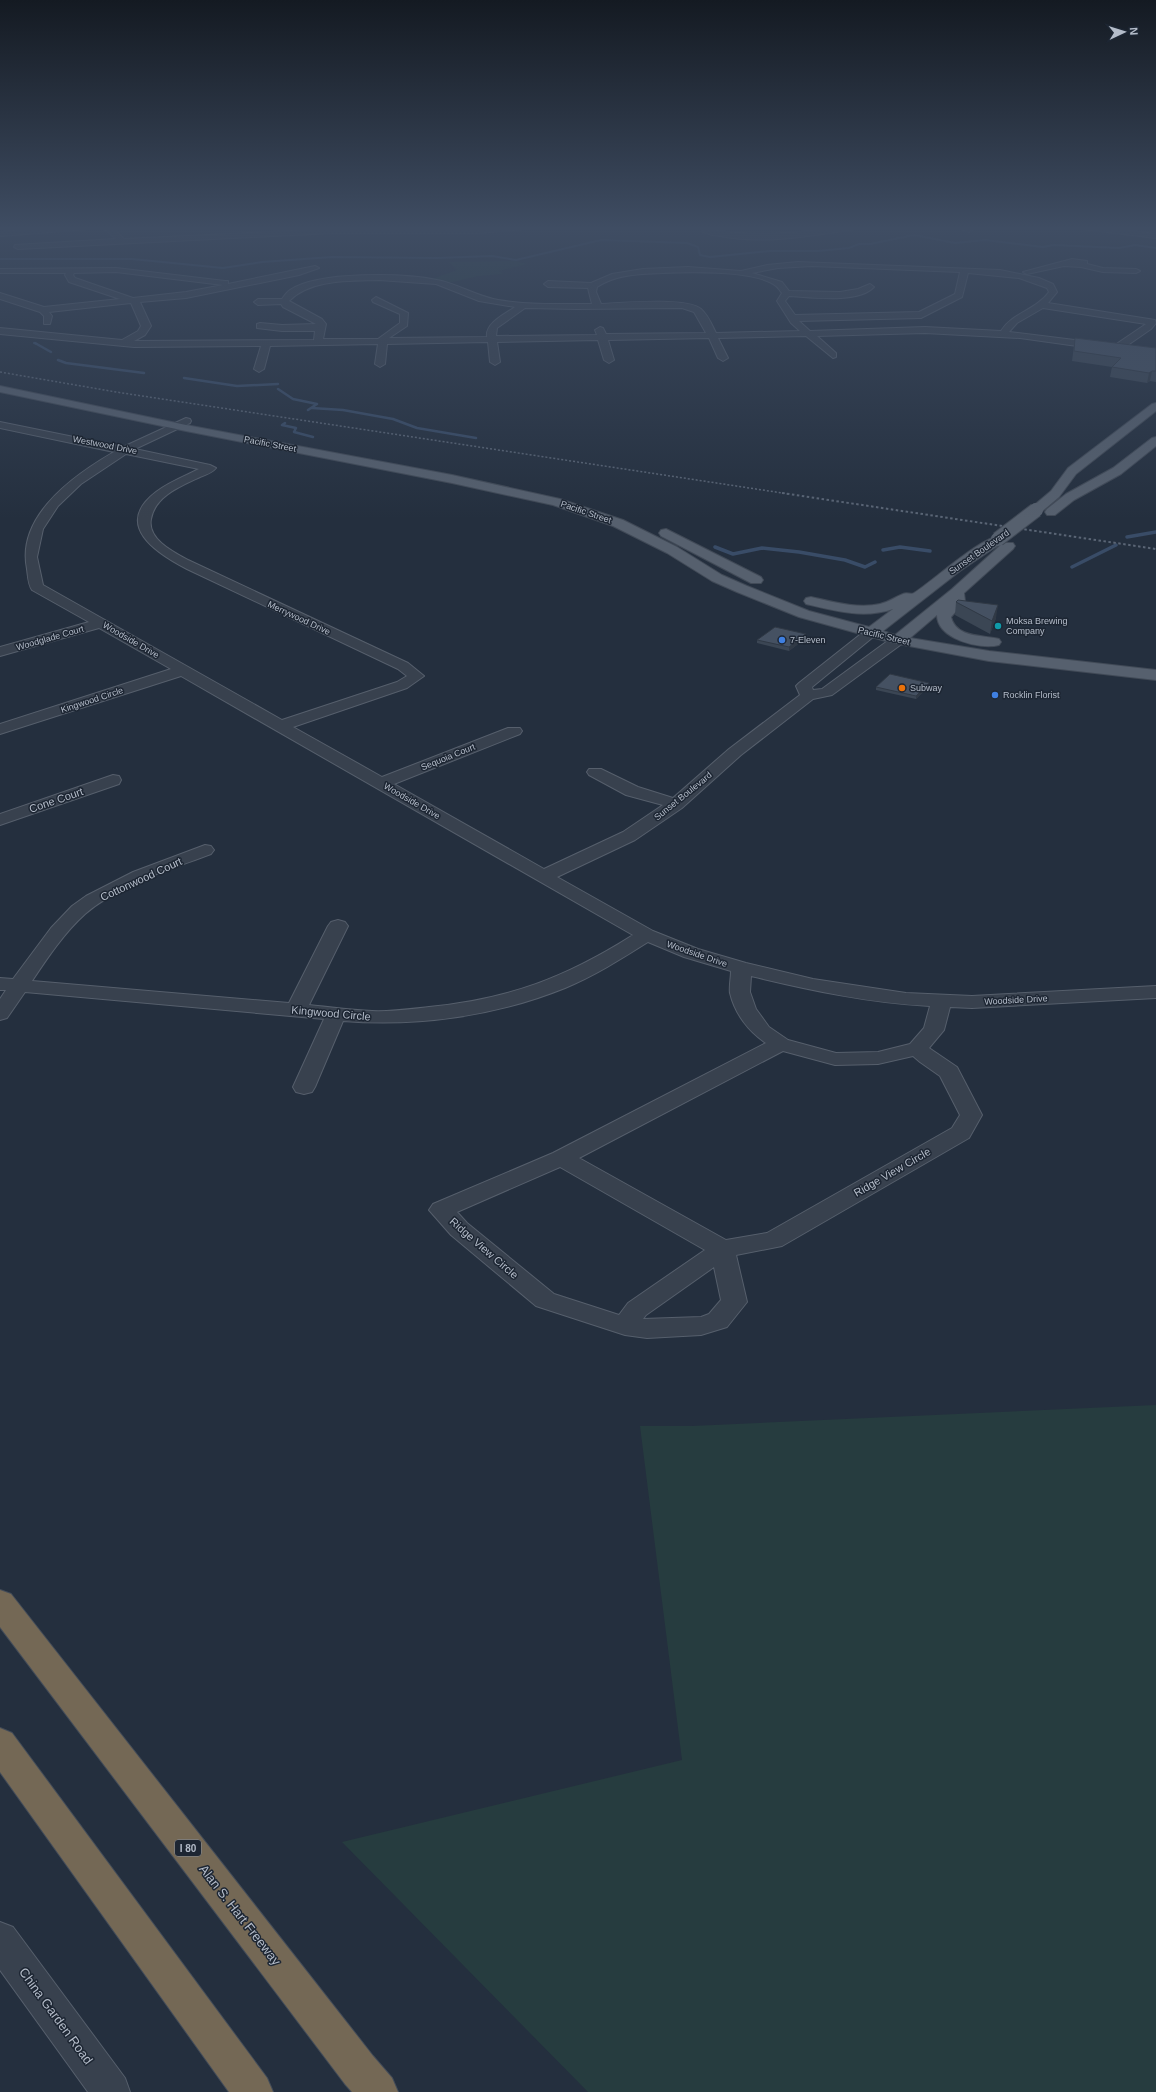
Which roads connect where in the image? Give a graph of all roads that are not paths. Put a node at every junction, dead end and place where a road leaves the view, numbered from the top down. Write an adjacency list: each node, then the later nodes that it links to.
1 (44, 324): 15 (street)
2 (145, 324): 21 (street)
3 (320, 324): 11 (street)
4 (404, 324): 19 (street)
5 (498, 324): 18 (street)
6 (705, 324): 17 (street)
7 (798, 324): 13 (street)
8 (1011, 324): 14 (street)
9 (1151, 324): 23 (street)
10 (260, 326): 11 (street)
11 (321, 328): 20 (street)
12 (0, 331): 15 (street)
13 (808, 333): 14 (street); 17 (street); 25 (street)
14 (1004, 333): 23 (street)
15 (26, 334): 21 (street)
16 (601, 334): 17 (street); 18 (street); 27 (street)
17 (712, 335): 26 (street)
18 (492, 339): 19 (street); 28 (street)
19 (381, 341): 20 (street); 29 (street)
20 (318, 343): 22 (street)
21 (124, 344): 22 (street)
22 (266, 344): 30 (street)
23 (1117, 348): 24 (street)
24 (1156, 354)
25 (833, 355)
26 (723, 358)
27 (609, 360)
28 (495, 362)
29 (380, 364)
30 (259, 368)
31 (0, 383): 32 (main road, Pacific Street)
32 (26, 388): 34 (main road); 35 (main road, Pacific Street)
33 (0, 389): 34 (main road, Pacific Street)
34 (37, 397): 35 (main road); 37 (main road, Pacific Street)
35 (83, 399): 37 (main road, Pacific Street)
36 (1156, 406): 51 (main road, Sunset Boulevard, bridge)
37 (180, 423): 42 (street); 45 (main road, Pacific Street)
38 (0, 425): 39 (street, Westwood Drive)
39 (26, 430): 40 (street); 42 (street, Westwood Drive)
40 (3, 438)
41 (1156, 440): 52 (main road, Sunset Boulevard)
42 (116, 448): 43 (street); 44 (street, Westwood Drive)
43 (76, 464)
44 (210, 468): 65 (street, Merrywood Drive)
45 (457, 476): 46 (main road, Pacific Street); 47 (main road, Pacific Street)
46 (570, 496): 47 (main road); 49 (main road, Pacific Street)
47 (556, 502): 48 (main road, Pacific Street)
48 (618, 523): 49 (main road); 55 (main road, Pacific Street)
49 (685, 541): 53 (main road, Pacific Street)
50 (17, 571): 54 (street, Woodside Drive)
51 (934, 586): 53 (main road); 55 (main road, Sunset Boulevard)
52 (957, 592): 56 (main road, Sunset Boulevard); 57 (main road)
53 (798, 599): 55 (main road, Pacific Street)
54 (101, 623): 59 (street, Woodglade Court); 62 (street, Woodside Drive)
55 (876, 630): 56 (main road, Pacific Street); 64 (street, Sunset Boulevard)
56 (903, 636): 60 (main road, Pacific Street); 63 (main road, Pacific Street); 64 (street, Sunset Boulevard)
57 (1011, 644)
58 (1032, 646): 60 (main road)
59 (0, 652)
60 (1066, 654): 61 (main road, Pacific Street)
61 (1156, 664)
62 (184, 670): 65 (street, Woodside Drive); 66 (street, Kingwood Circle)
63 (1156, 675)
64 (808, 696): 71 (street, Sunset Boulevard)
65 (281, 726): 70 (street, Woodside Drive)
66 (0, 729)
67 (514, 731): 70 (street, Sequoia Court)
68 (595, 772): 71 (street)
69 (113, 780): 72 (street, Cone Court)
70 (382, 783): 74 (street, Woodside Drive)
71 (676, 804): 74 (street, Sunset Boulevard)
72 (0, 820)
73 (205, 850): 78 (street, Cottonwood Court)
74 (544, 876): 76 (street, Woodside Drive)
75 (338, 926): 81 (street)
76 (646, 935): 77 (street, Woodside Drive); 83 (street, Kingwood Circle)
77 (741, 968): 80 (street, Woodside Drive); 84 (street)
78 (10, 985): 81 (street, Kingwood Circle); 82 (street, Cottonwood Court)
79 (1156, 992): 80 (street, Woodside Drive)
80 (941, 1001): 85 (street)
81 (296, 1010): 83 (street, Kingwood Circle)
82 (0, 1014)
83 (336, 1014): 86 (street)
84 (781, 1044): 85 (street); 87 (street, Ridge View Circle)
85 (917, 1048): 88 (street, Ridge View Circle)
86 (304, 1087)
87 (561, 1158): 88 (street); 89 (street, Ridge View Circle)
88 (723, 1249): 89 (street, Ridge View Circle); 89 (street, Ridge View Circle)
89 (625, 1326)
90 (0, 1603): 95 (highway, Alan S. Hart Freeway / I 80)
91 (0, 1744): 94 (highway)
92 (0, 1940): 93 (street, China Garden Road)
93 (111, 2092)
94 (253, 2092)
95 (378, 2092)

